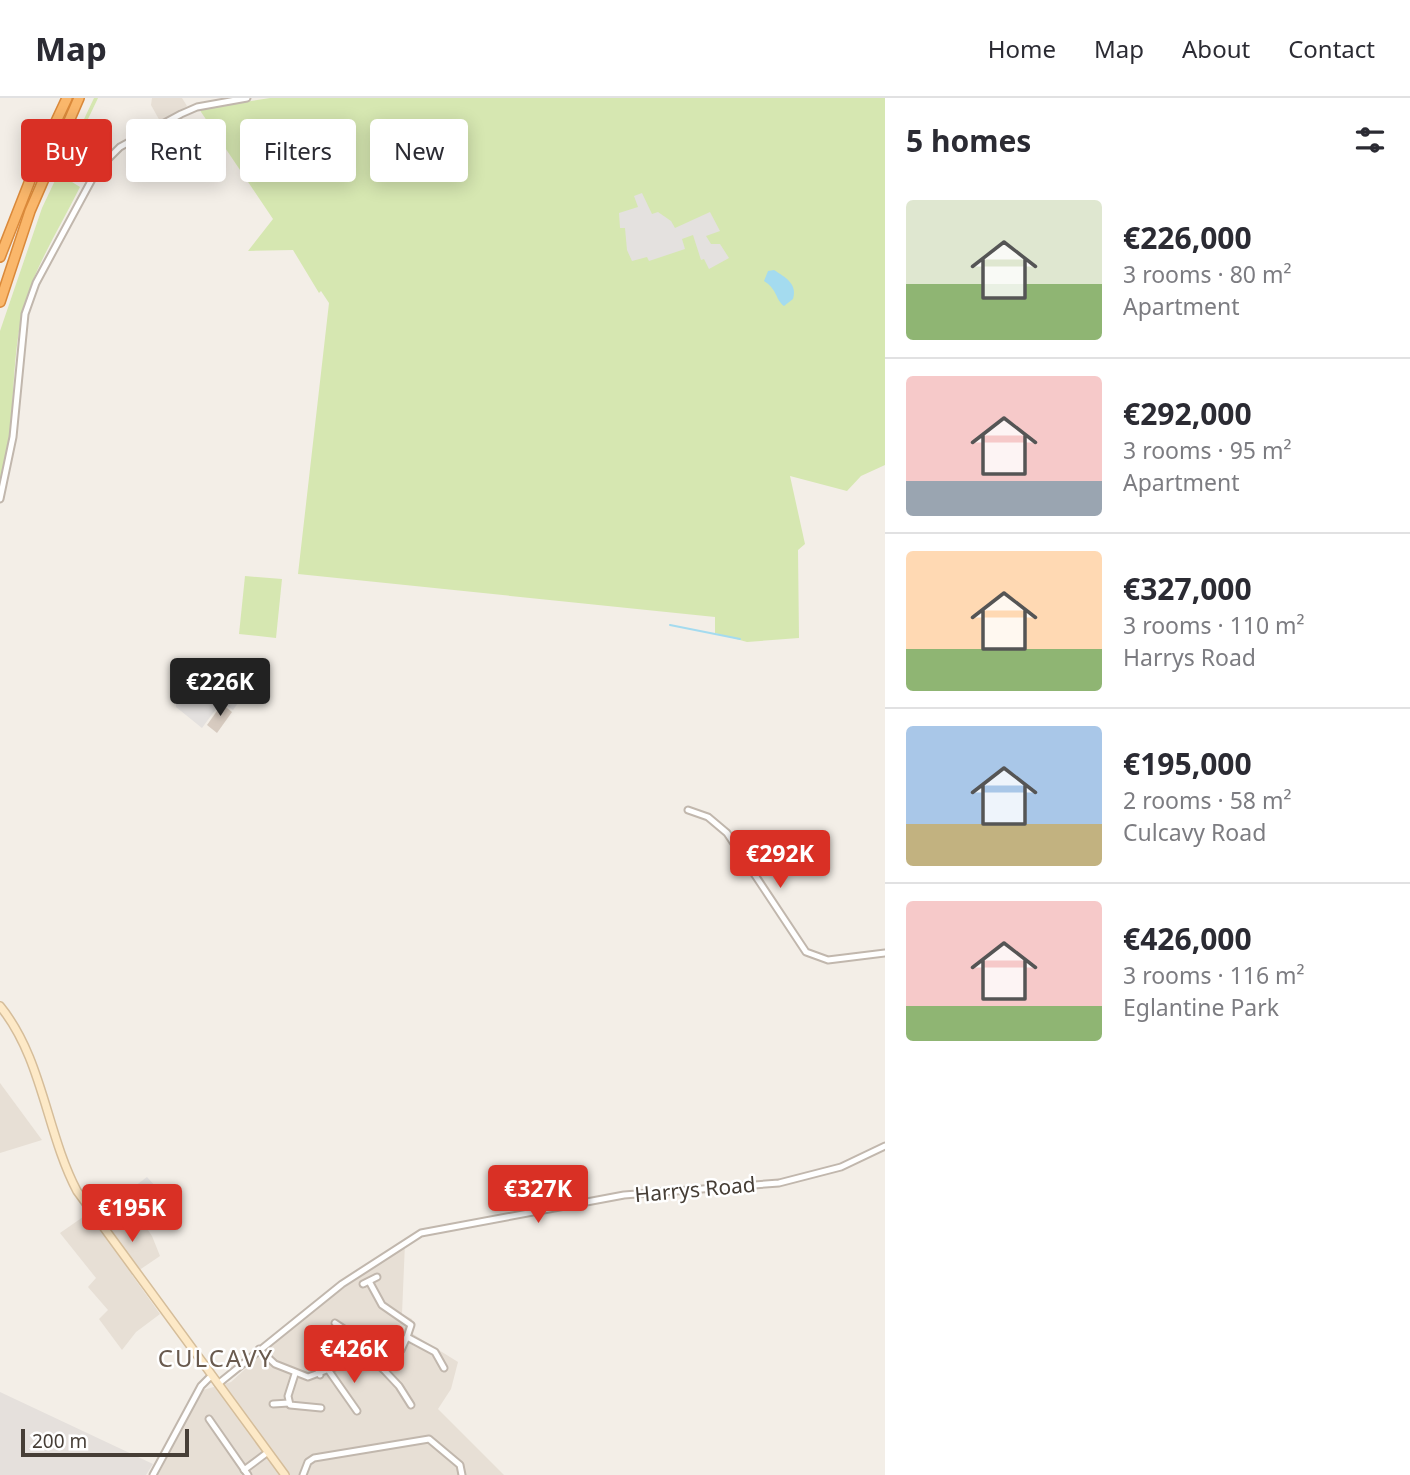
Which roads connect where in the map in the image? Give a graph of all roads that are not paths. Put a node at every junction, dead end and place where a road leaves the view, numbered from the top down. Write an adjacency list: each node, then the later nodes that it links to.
1 (79, 98): 5 (highway)
2 (85, 98): 6 (highway)
3 (247, 98): 10 (street)
4 (65, 101): 8 (highway)
5 (69, 119)
6 (71, 119)
7 (42, 182): 9 (highway)
8 (0, 257)
9 (0, 302)
10 (0, 499)
11 (688, 810): 12 (street)
12 (885, 953)
13 (0, 1006): 28 (street)
14 (885, 1146): 21 (street, Harrys Road)
15 (377, 1277): 16 (street)
16 (370, 1283): 17 (street); 19 (street)
17 (363, 1284)
18 (335, 1324): 20 (street)
19 (407, 1337): 23 (street); 24 (street)
20 (359, 1348): 24 (street); 25 (street)
21 (259, 1349): 26 (street); 29 (street, Harrys Road)
22 (310, 1349): 27 (street)
23 (444, 1368)
24 (383, 1369): 32 (street)
25 (329, 1371): 27 (street); 34 (street)
26 (295, 1374): 27 (street); 30 (street)
27 (320, 1375)
28 (211, 1376): 29 (street); 38 (street)
29 (218, 1384): 36 (street)
30 (289, 1403): 31 (street); 33 (street)
31 (273, 1404)
32 (411, 1405)
33 (321, 1408)
34 (357, 1411)
35 (209, 1419): 37 (street)
36 (268, 1452): 37 (street); 39 (street)
37 (246, 1472)
38 (153, 1475)
39 (285, 1475)
40 (303, 1475): 41 (street)
41 (462, 1475)

